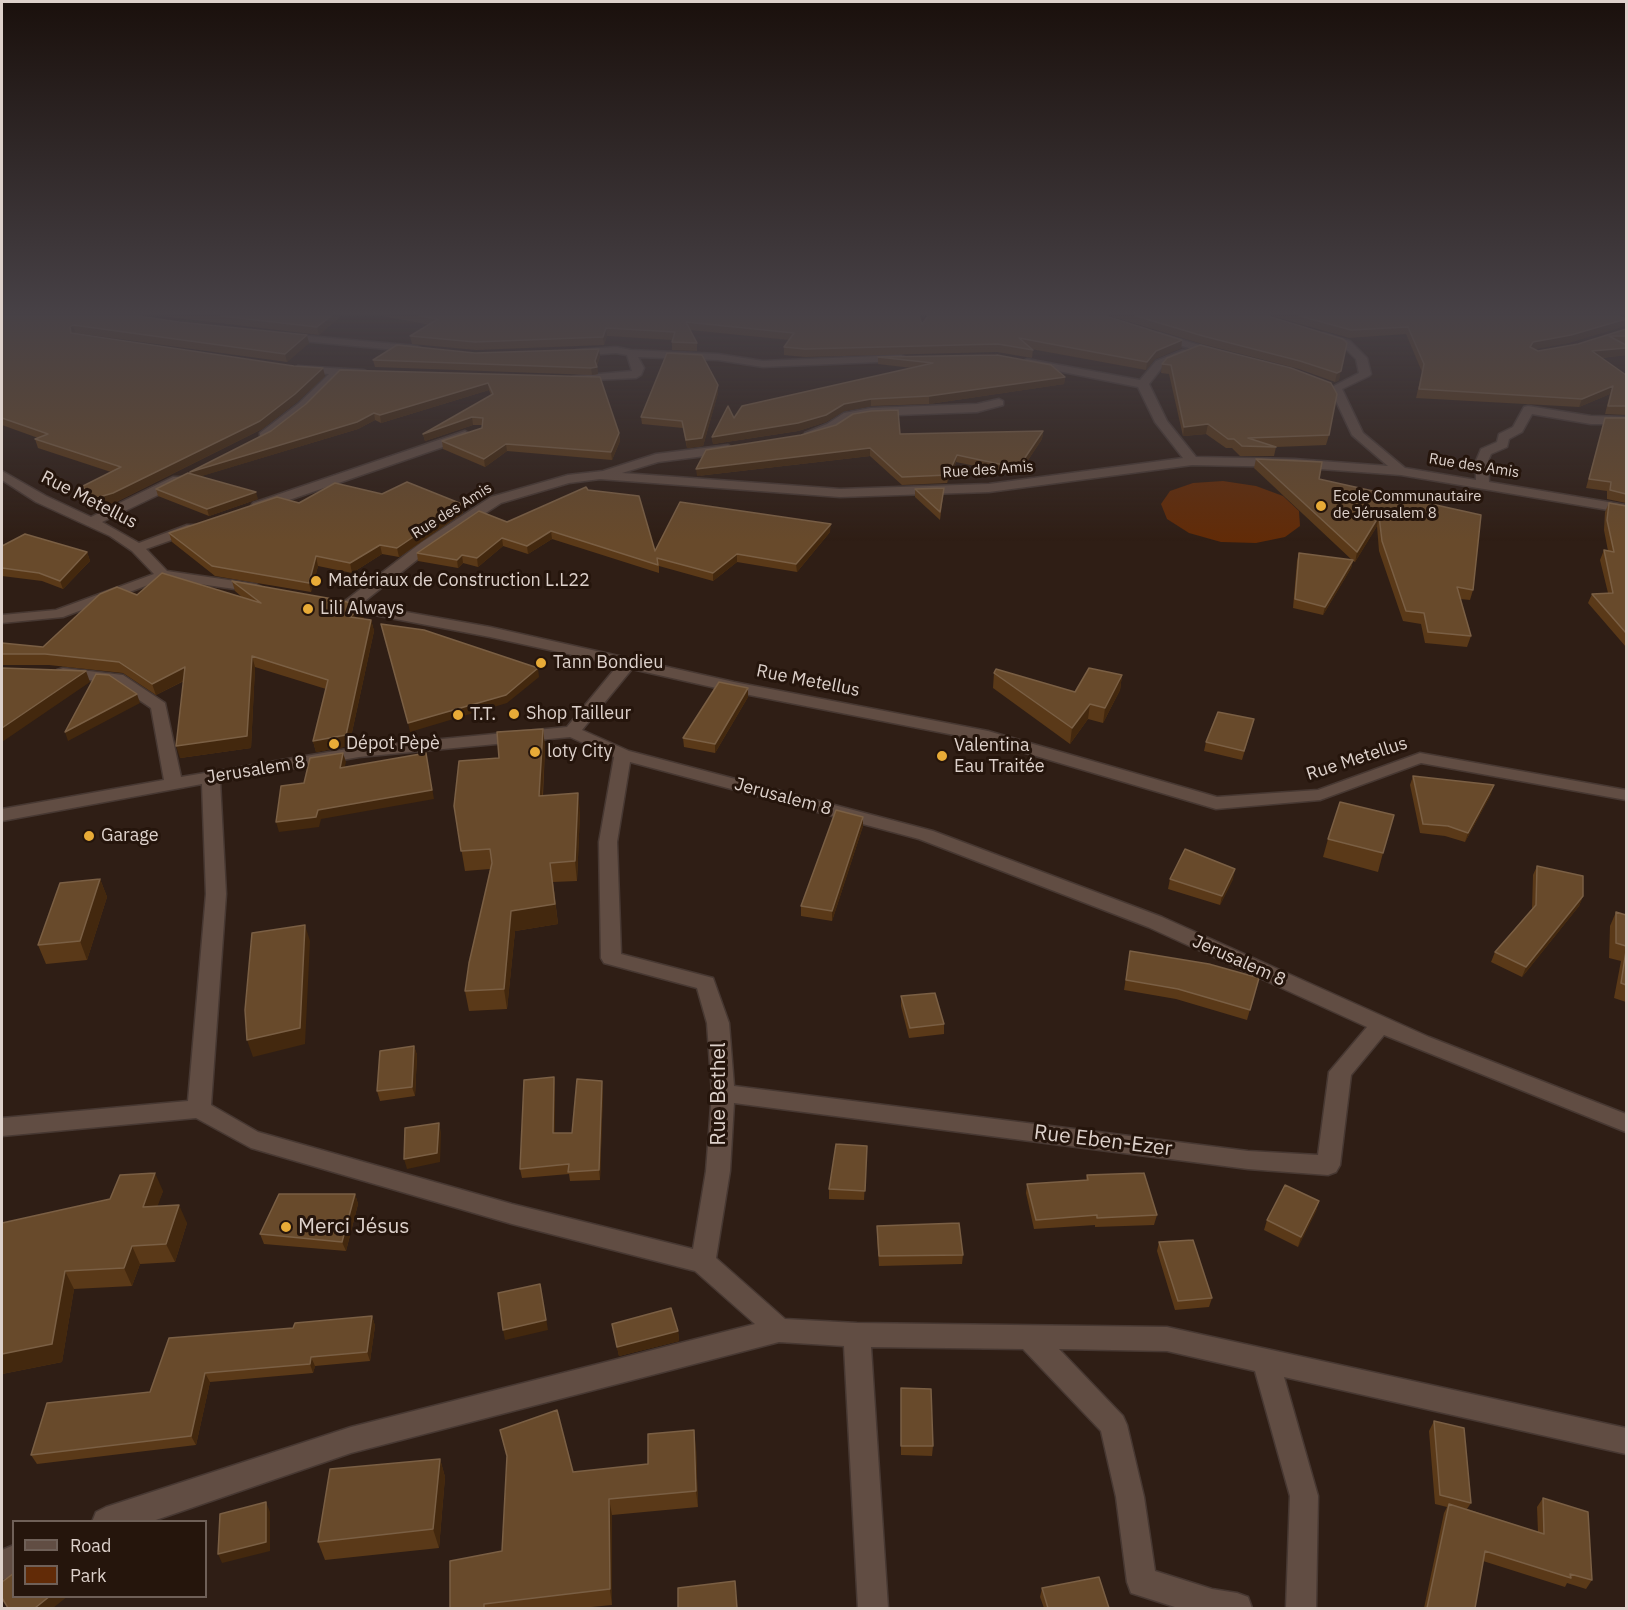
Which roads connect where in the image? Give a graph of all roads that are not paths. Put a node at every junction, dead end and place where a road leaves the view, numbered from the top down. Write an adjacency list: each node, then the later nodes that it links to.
1 (318, 391): 8 (street)
2 (1146, 391): 10 (street)
3 (1334, 391): 11 (street)
4 (999, 403): 7 (street)
5 (1626, 420): 15 (street)
6 (477, 430): 16 (street)
7 (801, 436)
8 (248, 444)
9 (738, 448): 14 (street)
10 (1192, 461): 11 (street, Rue des Amis); 14 (street, Rue des Amis)
11 (1401, 471): 15 (street, Rue des Amis)
12 (190, 474): 18 (street)
13 (2, 475): 18 (street, Rue Metellus)
14 (600, 475): 24 (street, Rue des Amis)
15 (1483, 484): 17 (street, Rue des Amis)
16 (248, 509)
17 (1626, 509)
18 (91, 522): 20 (street, Rue Metellus)
19 (204, 525): 20 (street)
20 (137, 548): 21 (street, Rue Metellus)
21 (163, 575): 22 (street); 25 (street)
22 (266, 590)
23 (325, 602): 24 (street, Rue Metellus)
24 (348, 606): 26 (street, Rue Metellus)
25 (2, 619)
26 (628, 663): 28 (street); 32 (street, Rue Metellus)
27 (49, 672): 31 (street)
28 (572, 732): 29 (street, Jerusalem 8); 30 (street, Jerusalem 8)
29 (623, 755): 34 (street, Jerusalem 8); 35 (street, Rue Bethel)
30 (211, 777): 31 (street, Jerusalem 8); 36 (street)
31 (173, 783): 33 (street, Jerusalem 8)
32 (1626, 795)
33 (2, 815)
34 (1381, 1025): 35 (street, Rue Eben-Ezer); 37 (street, Jerusalem 8)
35 (723, 1093): 39 (street, Rue Bethel)
36 (199, 1109): 38 (street); 39 (street)
37 (1626, 1124)
38 (2, 1127)
39 (704, 1262): 40 (street)
40 (779, 1330): 41 (street); 45 (street)
41 (857, 1335): 42 (street); 46 (street)
42 (1028, 1336): 43 (street); 47 (street)
43 (1266, 1362): 44 (street); 48 (street)
44 (1626, 1441)
45 (109, 1520)
46 (873, 1608)
47 (1237, 1608)
48 (1301, 1608)

